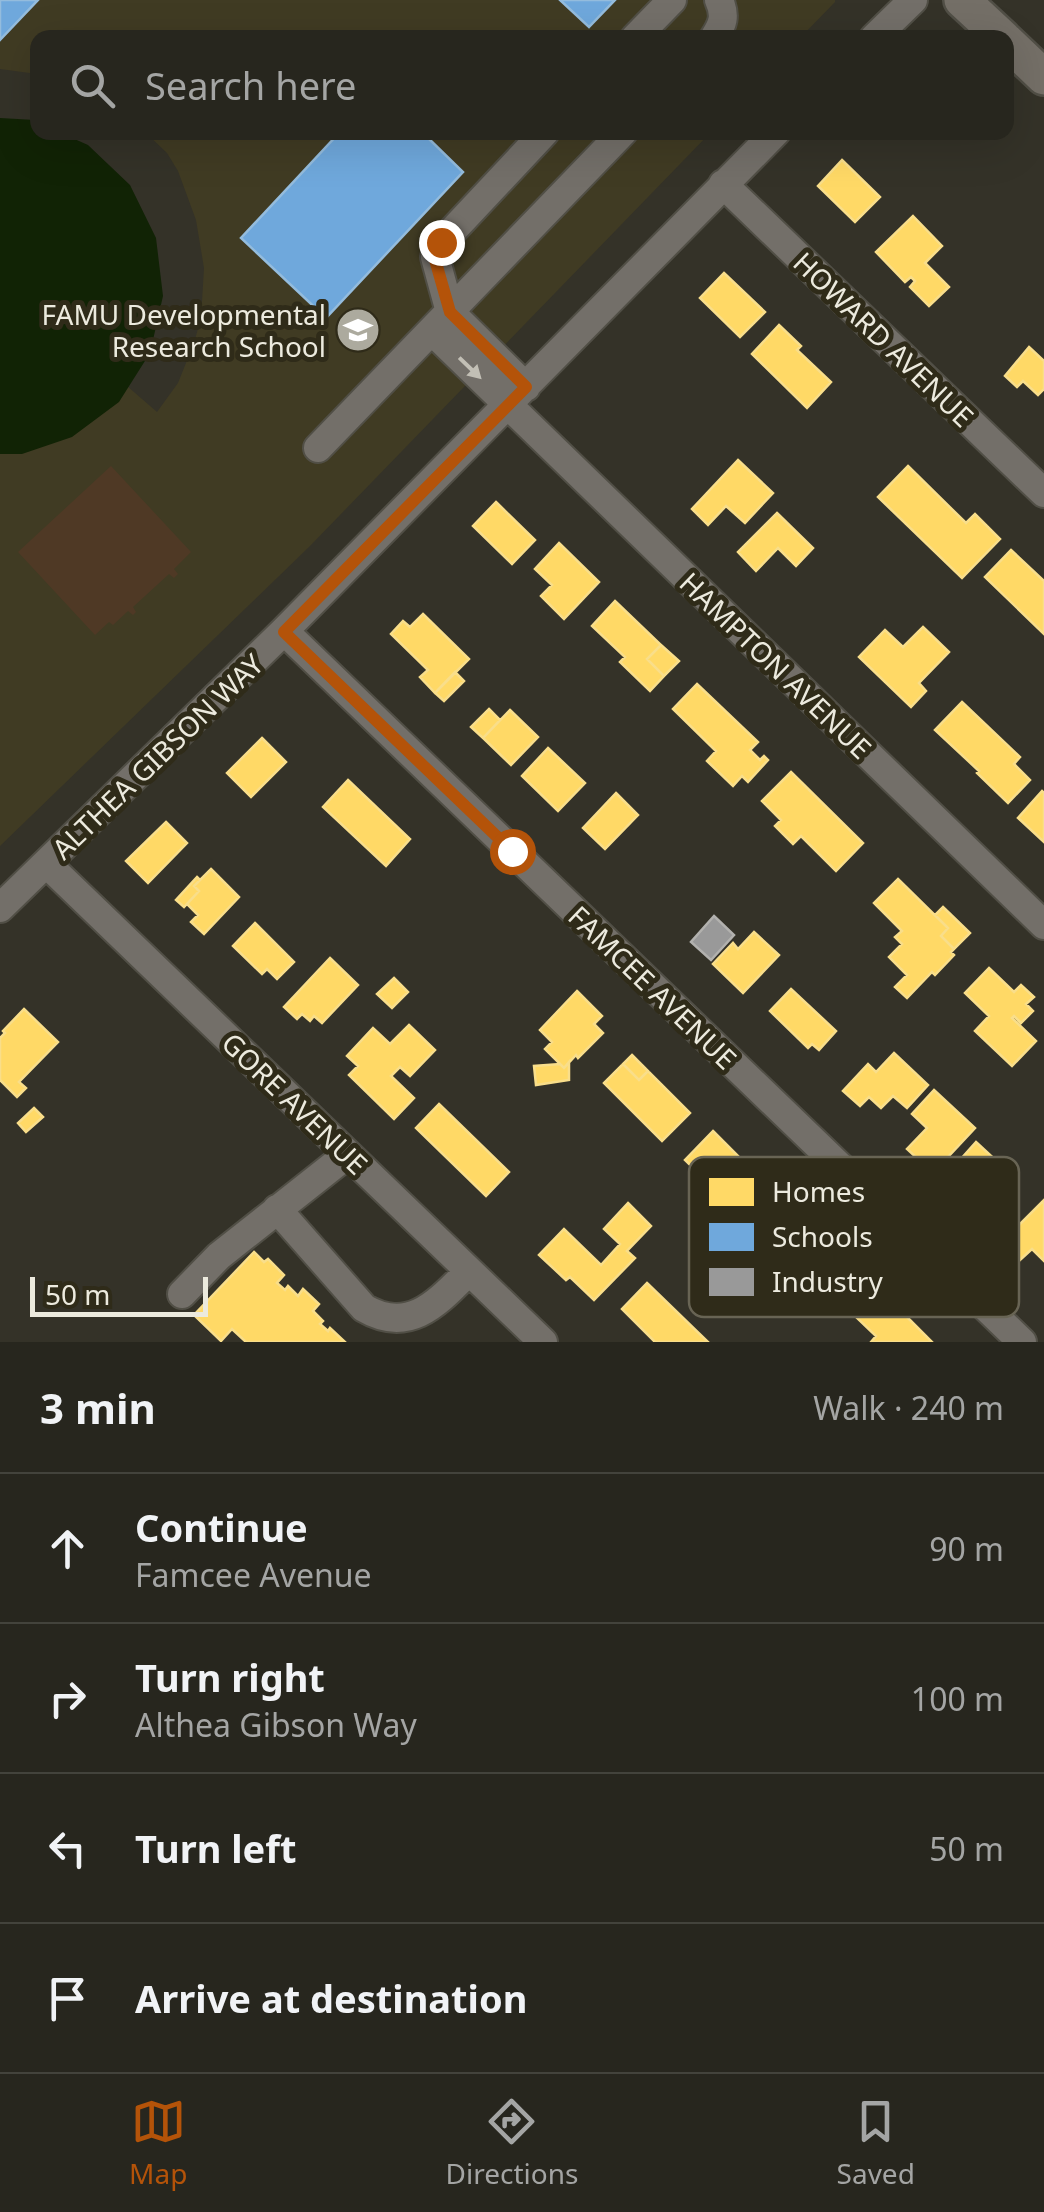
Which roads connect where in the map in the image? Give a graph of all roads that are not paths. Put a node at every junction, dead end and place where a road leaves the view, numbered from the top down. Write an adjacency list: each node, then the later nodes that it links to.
1 (672, 0): 5 (street)
2 (719, 0): 6 (street)
3 (912, 0): 7 (street)
4 (962, 0): 8 (main road)
5 (644, 30)
6 (719, 30)
7 (882, 30)
8 (995, 30)
9 (1014, 48): 10 (main road)
10 (1044, 77)
11 (537, 140): 15 (street)
12 (615, 140): 15 (street)
13 (768, 140): 14 (street, ALTHEA GIBSON WAY)
14 (723, 184): 16 (street, ALTHEA GIBSON WAY); 18 (street, HOWARD AVENUE)
15 (441, 321): 16 (street, HAMPTON AVENUE); 17 (street)
16 (517, 396): 19 (street, ALTHEA GIBSON WAY); 22 (street, HAMPTON AVENUE)
17 (318, 448)
18 (1044, 494)
19 (284, 632): 20 (street, ALTHEA GIBSON WAY); 24 (street, FAMCEE AVENUE)
20 (47, 864): 21 (street, ALTHEA GIBSON WAY); 23 (street, GORE AVENUE)
21 (0, 908)
22 (1044, 925)
23 (348, 1154): 25 (street); 26 (street, GORE AVENUE)
24 (830, 1157)
25 (277, 1209): 26 (street); 27 (street)
26 (469, 1271): 29 (street, GORE AVENUE)
27 (182, 1294)
28 (996, 1317): 30 (street, FAMCEE AVENUE)
29 (543, 1342)
30 (1022, 1342)

